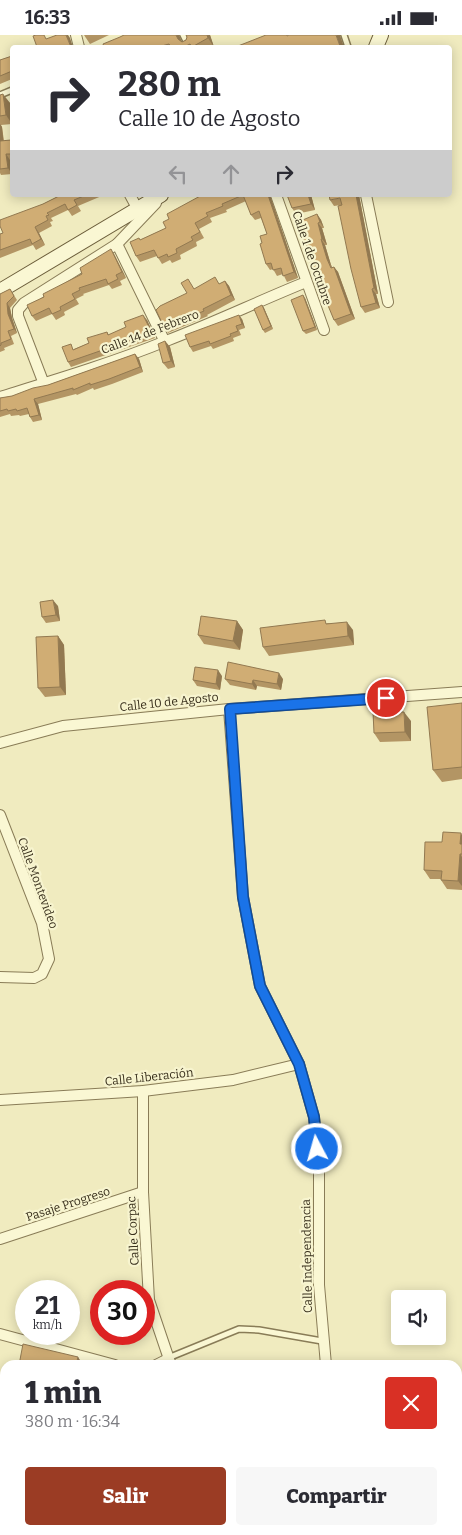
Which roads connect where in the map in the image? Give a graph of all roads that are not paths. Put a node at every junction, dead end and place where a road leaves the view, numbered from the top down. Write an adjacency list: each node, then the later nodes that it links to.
1 (131, 197): 6 (street)
2 (158, 197): 6 (main road)
3 (160, 197): 7 (street)
4 (277, 197): 8 (street, Calle 1 de Octubre)
5 (366, 197): 10 (street)
6 (137, 208): 9 (main road)
7 (117, 244): 12 (street); 13 (street)
8 (306, 282): 11 (street, Calle 1 de Octubre); 12 (street, Calle 14 de Febrero)
9 (0, 291)
10 (388, 302)
11 (324, 330)
12 (166, 342): 13 (street, Calle 14 de Febrero)
13 (44, 384): 14 (street, Calle 14 de Febrero)
14 (0, 397)
15 (462, 692): 16 (street, Calle 10 de Agosto)
16 (230, 709): 17 (street, Calle 10 de Agosto); 20 (street, Calle Independencia)
17 (0, 743)
18 (0, 815): 19 (street, Calle Montevideo)
19 (0, 977)
20 (299, 1064): 21 (street, Calle Liberación); 26 (street, Calle Independencia)
21 (143, 1091): 22 (street, Calle Liberación); 23 (street, Calle Corpac)
22 (0, 1100)
23 (143, 1192): 24 (street, Pasaje Progreso); 28 (street, Calle Corpac)
24 (0, 1239)
25 (0, 1333): 27 (street)
26 (322, 1341): 29 (lane); 30 (street, Calle Independencia)
27 (97, 1360)
28 (168, 1360)
29 (173, 1360)
30 (325, 1360)

